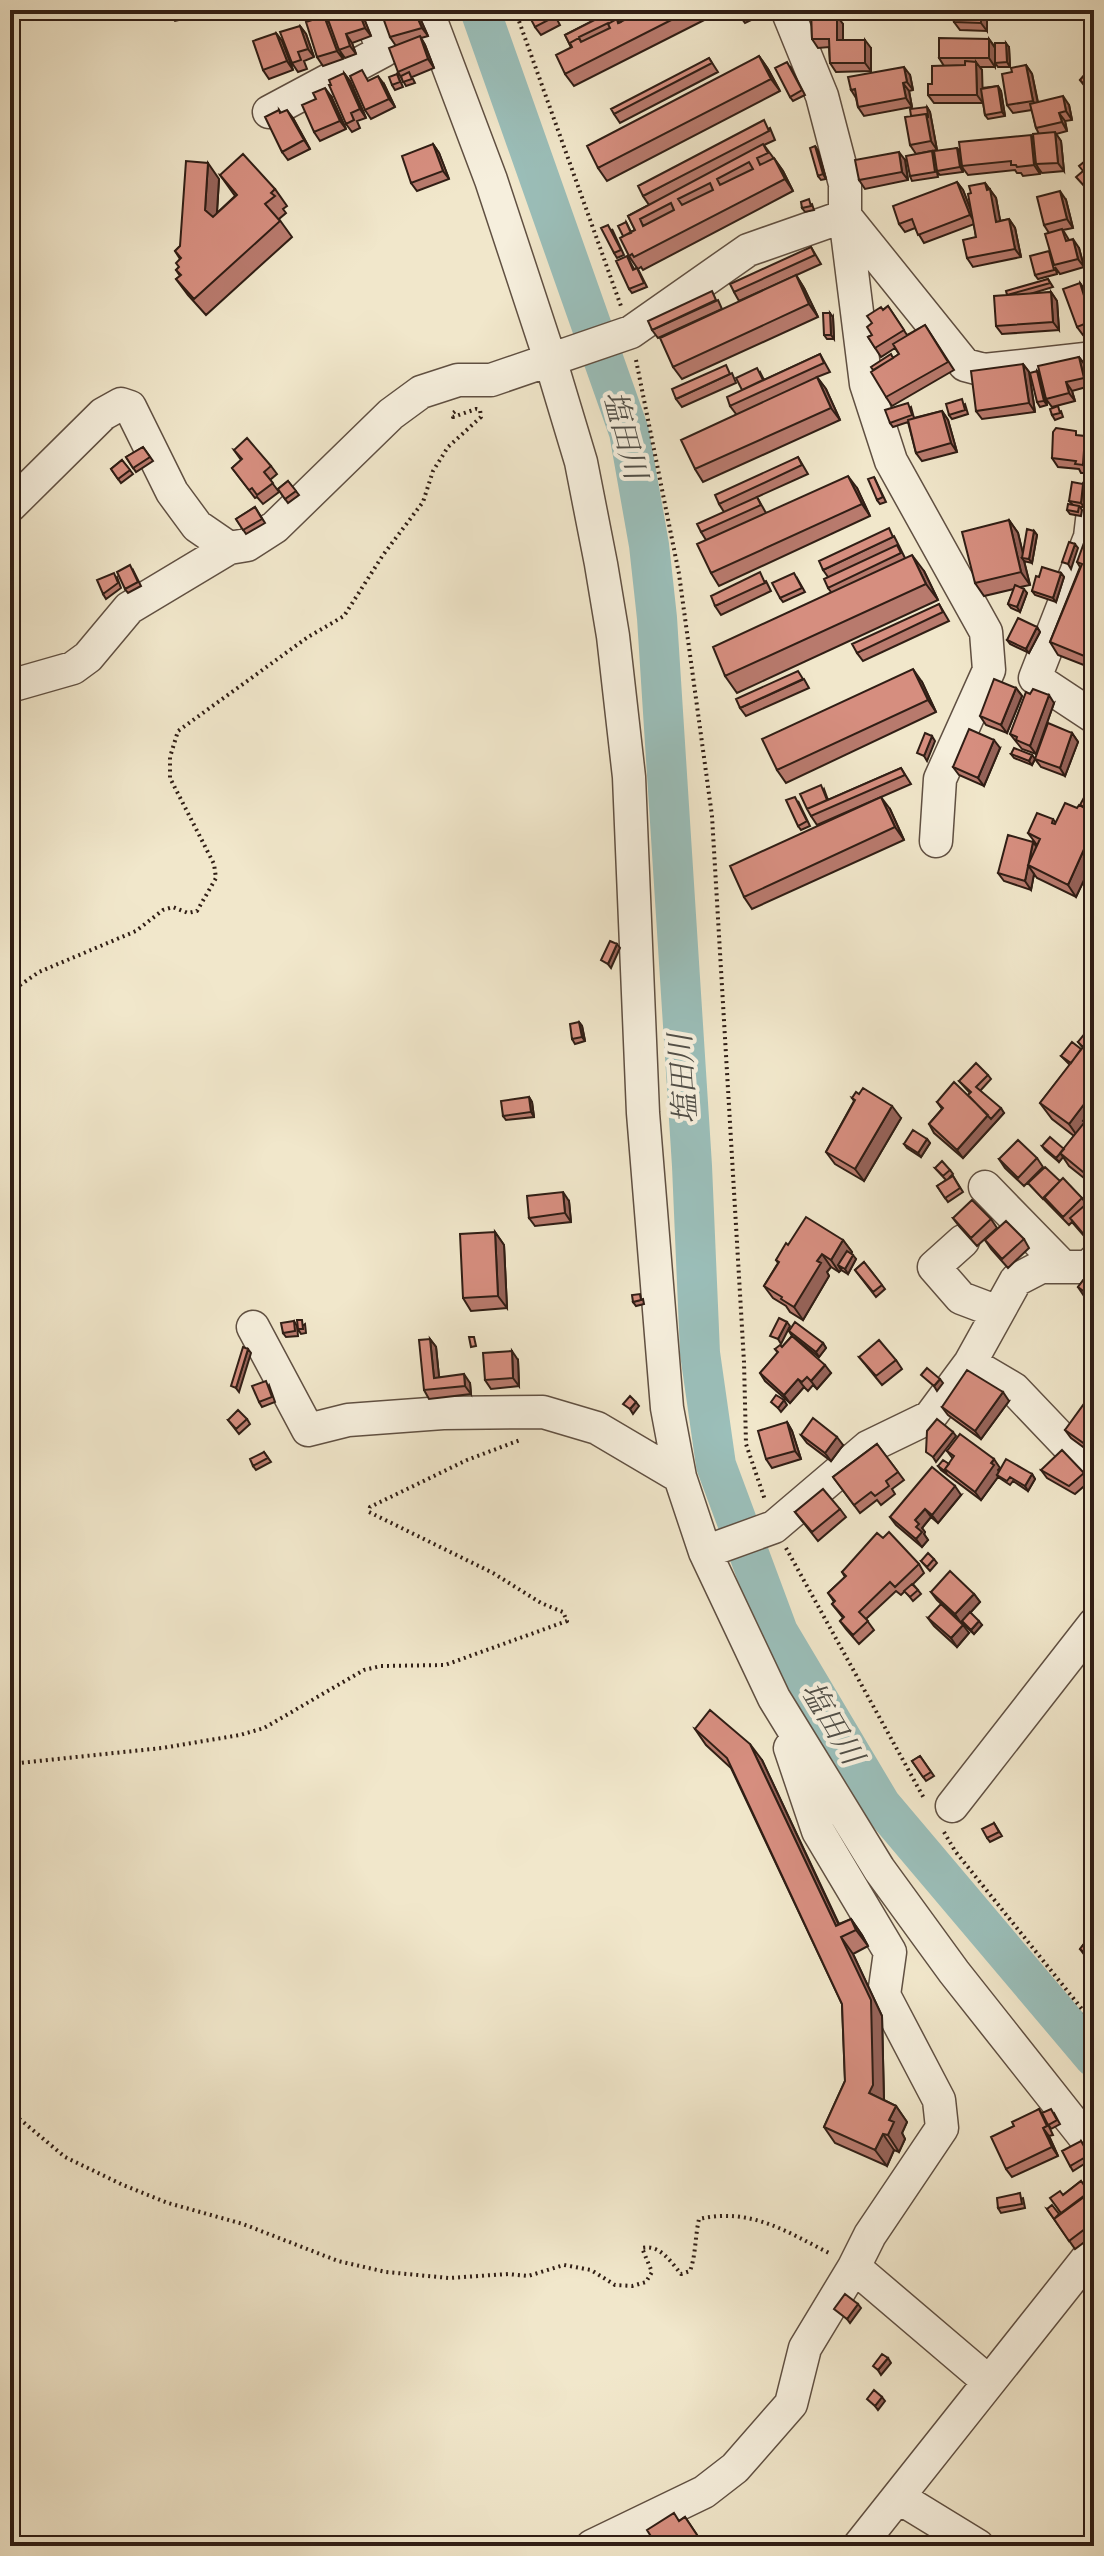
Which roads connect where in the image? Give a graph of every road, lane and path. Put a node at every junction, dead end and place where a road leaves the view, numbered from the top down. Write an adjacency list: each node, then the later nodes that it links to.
1 (368, 10): 5 (street)
2 (427, 10): 8 (street)
3 (515, 10): 7 (path)
4 (787, 10): 6 (street)
5 (269, 112)
6 (845, 216): 7 (street); 9 (street); 17 (street)
7 (631, 332): 8 (street); 29 (path)
8 (558, 357): 14 (street); 28 (street)
9 (1094, 358): 10 (street)
10 (1094, 365)
11 (462, 406): 18 (path)
12 (1094, 503): 16 (street)
13 (10, 506): 14 (street)
14 (229, 548): 15 (street)
15 (10, 686)
16 (1094, 717)
17 (936, 841)
18 (10, 992)
19 (985, 1187): 22 (street)
20 (963, 1241): 23 (street)
21 (1094, 1261): 22 (street)
22 (1063, 1267): 23 (street)
23 (998, 1312): 25 (street)
24 (253, 1327): 28 (street)
25 (970, 1363): 27 (street); 29 (street)
26 (523, 1439): 33 (path)
27 (1094, 1473)
28 (680, 1477): 30 (street)
29 (774, 1527): 30 (street); 34 (path)
30 (712, 1549): 32 (street)
31 (1094, 1624): 34 (street)
32 (774, 1698): 37 (street); 39 (street)
33 (10, 1764)
34 (941, 1813): 35 (path)
35 (1094, 2024)
36 (10, 2111): 39 (path)
37 (1094, 2149)
38 (1094, 2250): 40 (street)
39 (854, 2267): 40 (street); 42 (street)
40 (989, 2382): 41 (street)
41 (898, 2497): 43 (street); 44 (street)
42 (592, 2546)
43 (859, 2546)
44 (978, 2546)

